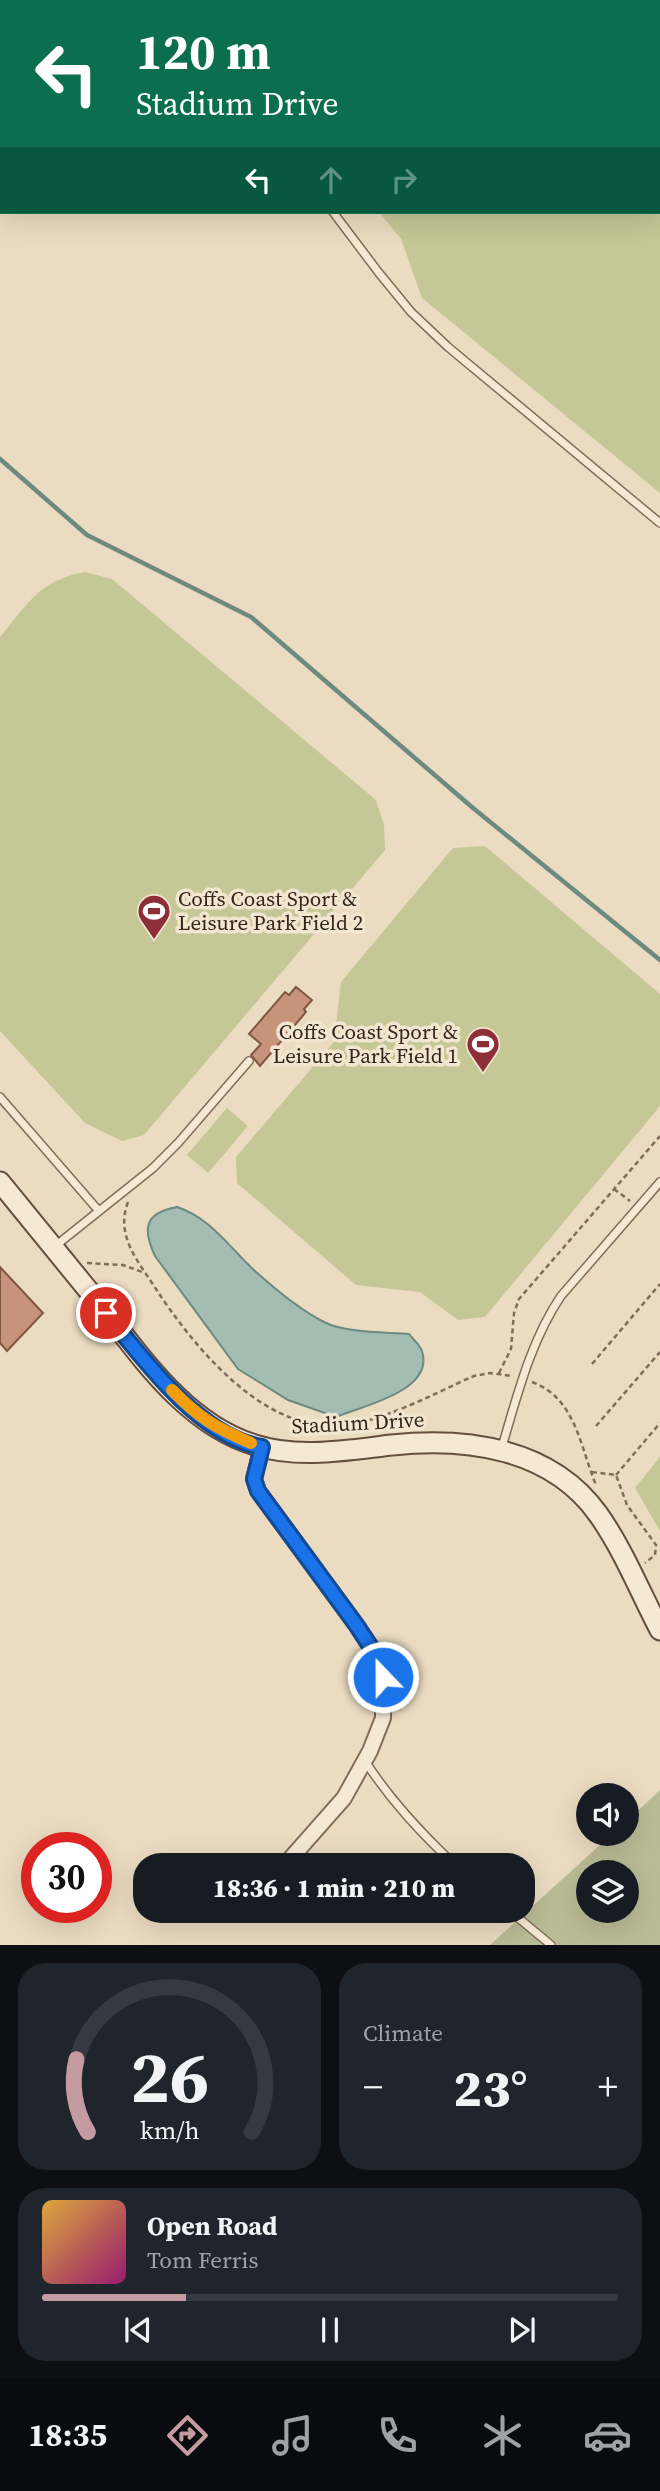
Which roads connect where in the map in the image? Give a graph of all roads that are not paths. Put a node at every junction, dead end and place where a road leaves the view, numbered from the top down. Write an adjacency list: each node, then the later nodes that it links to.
1 (335, 214): 2 (lane)
2 (660, 523)
3 (249, 1061): 7 (lane)
4 (0, 1097): 7 (lane)
5 (660, 1181): 10 (lane)
6 (0, 1182): 8 (main road, Stadium Drive)
7 (98, 1210): 8 (lane)
8 (53, 1248): 9 (main road, Stadium Drive)
9 (262, 1447): 10 (main road, Stadium Drive); 12 (street)
10 (501, 1451): 11 (main road, Stadium Drive)
11 (660, 1630)
12 (365, 1761): 13 (street); 14 (lane)
13 (295, 1853)
14 (442, 1853)
15 (524, 1923): 16 (lane)
16 (551, 1945)

